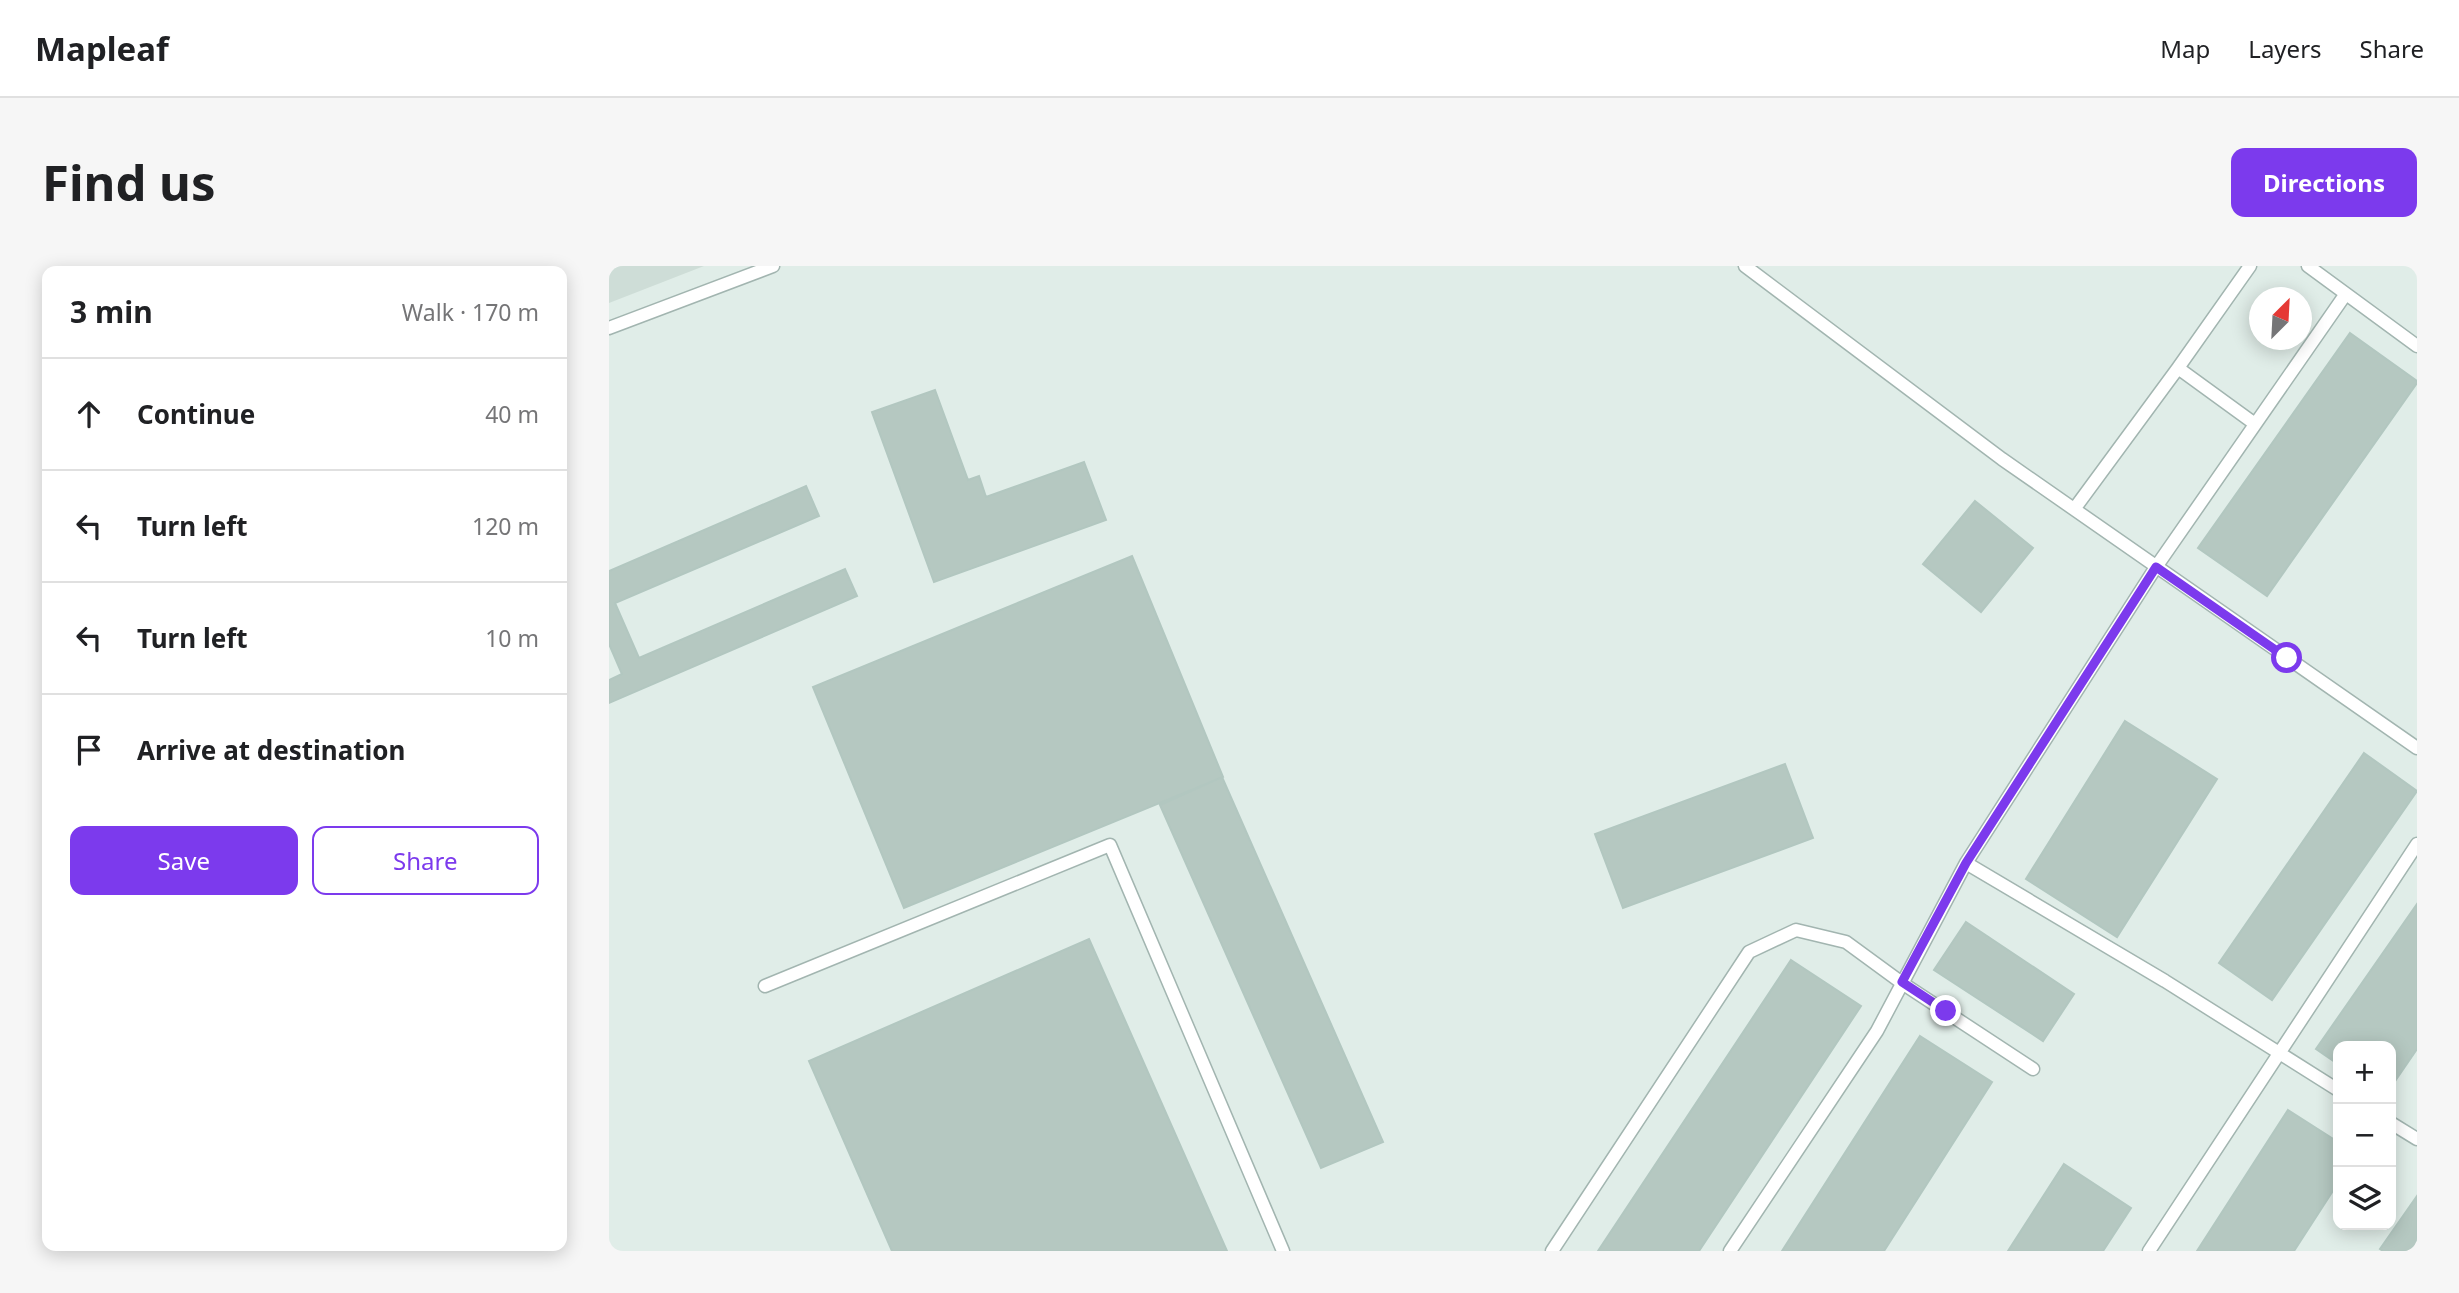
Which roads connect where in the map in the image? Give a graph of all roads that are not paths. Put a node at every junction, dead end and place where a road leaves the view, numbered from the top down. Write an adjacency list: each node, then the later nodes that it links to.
1 (773, 266): 6 (lane)
2 (1745, 266): 10 (lane)
3 (2250, 266): 8 (lane)
4 (2308, 266): 5 (lane)
5 (2345, 295): 7 (lane); 9 (lane)
6 (609, 328)
7 (2417, 346)
8 (2178, 368): 9 (lane); 10 (lane)
9 (2255, 424): 11 (lane)
10 (2074, 508): 11 (lane)
11 (2156, 567): 12 (lane); 14 (lane)
12 (2417, 748)
13 (2417, 844): 17 (lane)
14 (1966, 863): 15 (lane); 17 (lane)
15 (1902, 982): 18 (lane); 23 (lane); 24 (lane)
16 (765, 986): 22 (lane)
17 (2280, 1053): 19 (lane); 25 (lane)
18 (2033, 1069)
19 (2333, 1087)
20 (2396, 1126): 21 (lane)
21 (2417, 1139)
22 (1283, 1251)
23 (1552, 1251)
24 (1730, 1251)
25 (2149, 1251)

